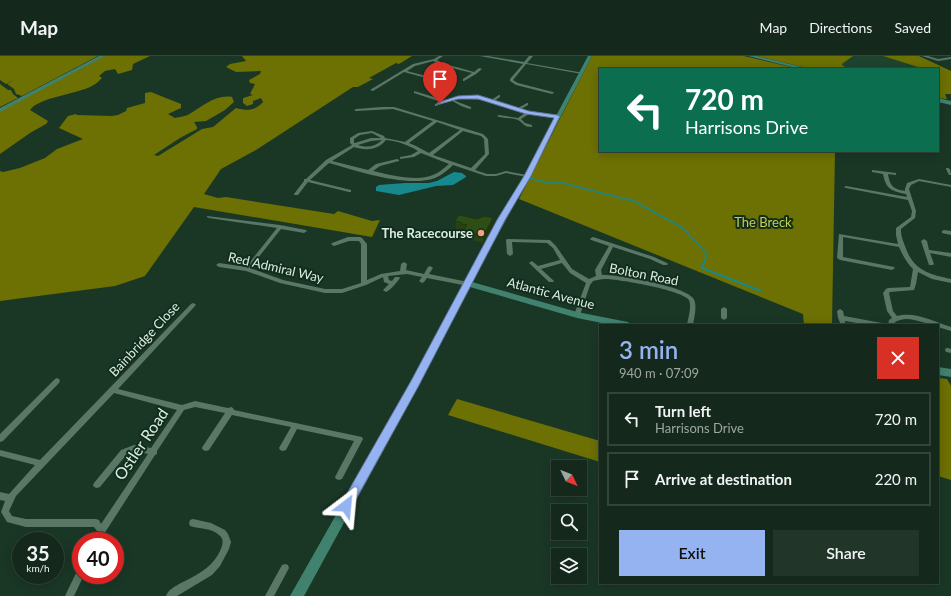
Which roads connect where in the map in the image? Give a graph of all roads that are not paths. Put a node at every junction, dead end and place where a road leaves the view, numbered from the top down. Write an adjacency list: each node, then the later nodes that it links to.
1 (103, 56): 28 (street)
2 (441, 56): 9 (street)
3 (482, 56): 10 (street)
4 (531, 56): 10 (street)
5 (590, 56): 15 (street)
6 (750, 56): 11 (street)
7 (924, 56): 8 (street)
8 (951, 58)
9 (433, 60): 13 (street); 14 (street)
10 (524, 64): 15 (street); 20 (street)
11 (803, 68)
12 (480, 69): 14 (street)
13 (404, 71): 17 (street); 18 (street)
14 (475, 72): 16 (street)
15 (582, 73): 33 (street)
16 (464, 80)
17 (451, 84)
18 (376, 89)
19 (415, 92): 22 (street)
20 (549, 92)
21 (499, 96): 24 (street)
22 (451, 98): 24 (street); 27 (street)
23 (939, 100): 26 (street)
24 (492, 101): 30 (street)
25 (527, 104): 30 (street)
26 (951, 104)
27 (470, 108)
28 (0, 110)
29 (356, 110): 35 (street)
30 (518, 110): 31 (street)
31 (528, 113): 33 (street); 34 (street)
32 (499, 116): 34 (street)
33 (557, 116): 52 (street)
34 (519, 119): 36 (street)
35 (436, 121): 37 (street); 39 (street)
36 (531, 126)
37 (463, 129): 42 (street); 45 (street)
38 (384, 138): 39 (street); 40 (street); 40 (street); 40 (street)
39 (406, 143): 41 (street)
40 (353, 145): 43 (street)
41 (421, 151): 42 (street); 48 (street)
42 (430, 155): 44 (street)
43 (328, 161): 48 (street); 53 (street)
44 (453, 163): 45 (street); 48 (street)
45 (473, 169): 52 (street)
46 (948, 169): 51 (street)
47 (874, 171): 49 (street)
48 (369, 172)
49 (885, 173): 50 (street); 57 (street)
50 (894, 174)
51 (951, 174)
52 (527, 176): 92 (street)
53 (306, 180): 56 (street); 58 (street)
54 (951, 186): 57 (street)
55 (846, 187): 59 (street)
56 (349, 191)
57 (908, 193): 59 (street)
58 (296, 194)
59 (910, 199): 69 (street)
60 (209, 217): 61 (street)
61 (280, 227): 62 (street); 82 (street)
62 (304, 231)
63 (944, 232): 64 (street)
64 (951, 233)
65 (593, 239): 68 (street)
66 (924, 241): 70 (street)
67 (334, 244): 91 (street)
68 (612, 245): 76 (street); 86 (street)
69 (902, 246): 81 (street); 83 (street)
70 (927, 251): 72 (street); 77 (street)
71 (510, 254): 73 (street)
72 (951, 255)
73 (563, 261): 80 (street); 90 (street)
74 (532, 263): 80 (street)
75 (404, 264): 84 (street)
76 (665, 264)
77 (931, 264)
78 (219, 265): 82 (street, Red Admiral Way)
79 (430, 268): 87 (street)
80 (538, 268): 88 (street)
81 (892, 268)
82 (247, 269): 91 (street, Red Admiral Way)
83 (916, 269): 89 (street); 99 (street)
84 (403, 272): 85 (street, Red Admiral Way); 87 (street, Red Admiral Way)
85 (385, 275): 91 (street, Red Admiral Way); 93 (street)
86 (599, 277): 90 (street, Bolton Road); 102 (street, Bolton Road)
87 (424, 278): 92 (street, Red Admiral Way)
88 (551, 281)
89 (951, 281)
90 (589, 282): 97 (street)
91 (364, 284)
92 (468, 284): 97 (street, Atlantic Avenue); 132 (street)
93 (386, 290)
94 (193, 305): 111 (street, Bainbridge Close)
95 (724, 309): 98 (street)
96 (840, 311): 100 (street)
97 (577, 315): 101 (street, Atlantic Avenue)
98 (724, 318)
99 (895, 318): 104 (street); 105 (street)
100 (842, 321): 103 (street)
101 (623, 324)
102 (690, 324)
103 (872, 324)
104 (891, 324)
105 (934, 324)
106 (939, 325): 107 (street)
107 (951, 329)
108 (939, 371): 109 (street)
109 (951, 373)
110 (57, 381): 115 (street)
111 (113, 390): 112 (street, Ostler Road); 120 (street)
112 (182, 408): 113 (street); 118 (street, Ostler Road)
113 (231, 410): 114 (street); 116 (street)
114 (296, 425): 117 (street); 121 (street)
115 (0, 439)
116 (206, 448)
117 (283, 448)
118 (154, 452): 122 (street); 126 (street, Ostler Road)
119 (0, 453): 120 (street)
120 (42, 464): 124 (street)
121 (339, 477)
122 (97, 485)
123 (0, 496): 124 (street)
124 (10, 498): 126 (street)
125 (192, 522): 130 (street)
126 (101, 531)
127 (285, 568): 131 (street)
128 (76, 584): 129 (street)
129 (70, 596)
130 (170, 596)
131 (269, 596)
132 (297, 596)

